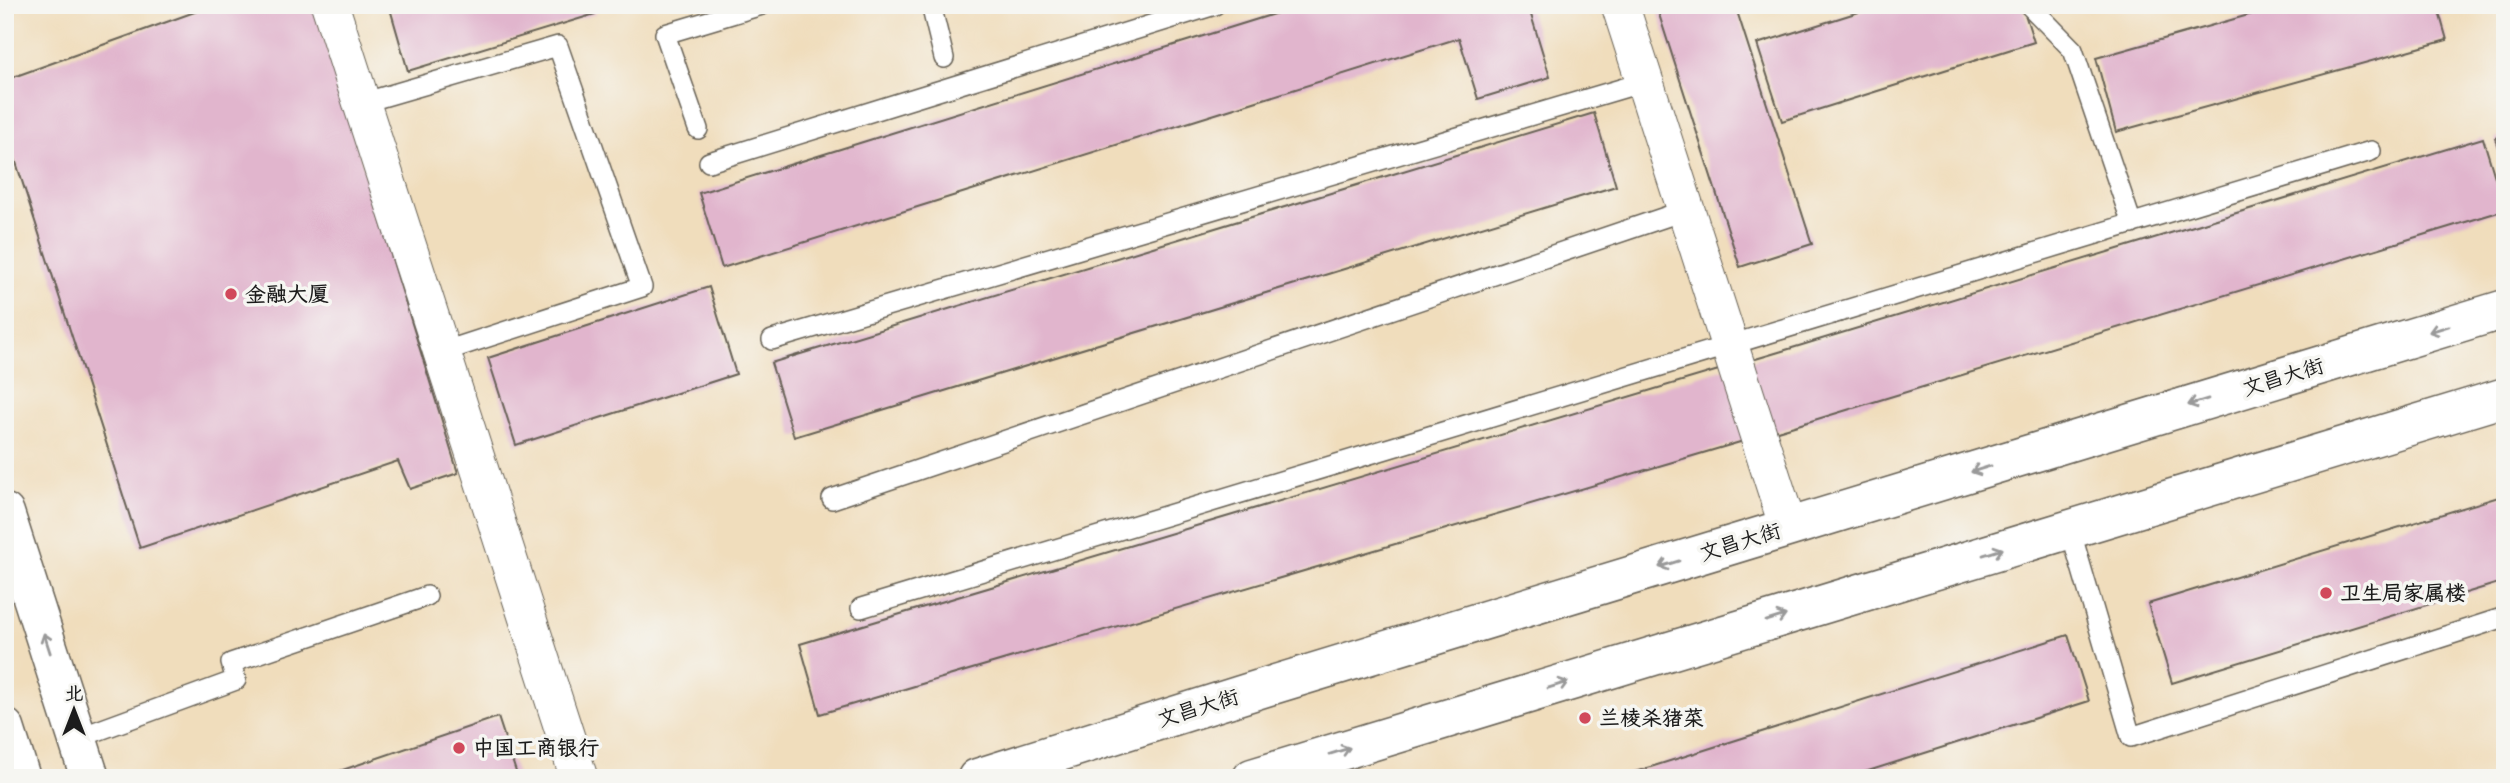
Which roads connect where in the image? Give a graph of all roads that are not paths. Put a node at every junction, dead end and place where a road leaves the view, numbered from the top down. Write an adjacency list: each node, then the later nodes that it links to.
1 (330, 5): 9 (street)
2 (762, 5): 10 (lane)
3 (931, 5): 7 (lane)
4 (1215, 5): 12 (lane)
5 (1620, 5): 8 (street)
6 (2029, 5): 14 (lane)
7 (944, 58)
8 (1644, 82): 13 (street); 16 (lane)
9 (362, 103): 18 (street); 18 (lane)
10 (698, 129)
11 (2371, 152): 14 (lane)
12 (709, 162)
13 (1686, 210): 17 (street); 20 (lane)
14 (2132, 224): 17 (lane)
15 (2505, 309): 22 (main road, 文昌大街, one-way to 22)
16 (772, 340)
17 (1730, 346): 22 (street); 25 (lane)
18 (442, 352): 32 (street)
19 (2505, 397): 23 (main road)
20 (832, 499)
21 (5, 513): 28 (main road, one-way to 21)
22 (1788, 527): 33 (main road, 文昌大街, one-way to 33)
23 (2070, 529): 26 (lane); 29 (main road, one-way to 23)
24 (428, 596): 28 (lane)
25 (861, 608)
26 (2505, 617)
27 (5, 728): 30 (main road)
28 (78, 738): 31 (main road)
29 (1298, 771): 34 (main road)
30 (21, 778)
31 (90, 778)
32 (579, 778)
33 (977, 778)
34 (1252, 778)

